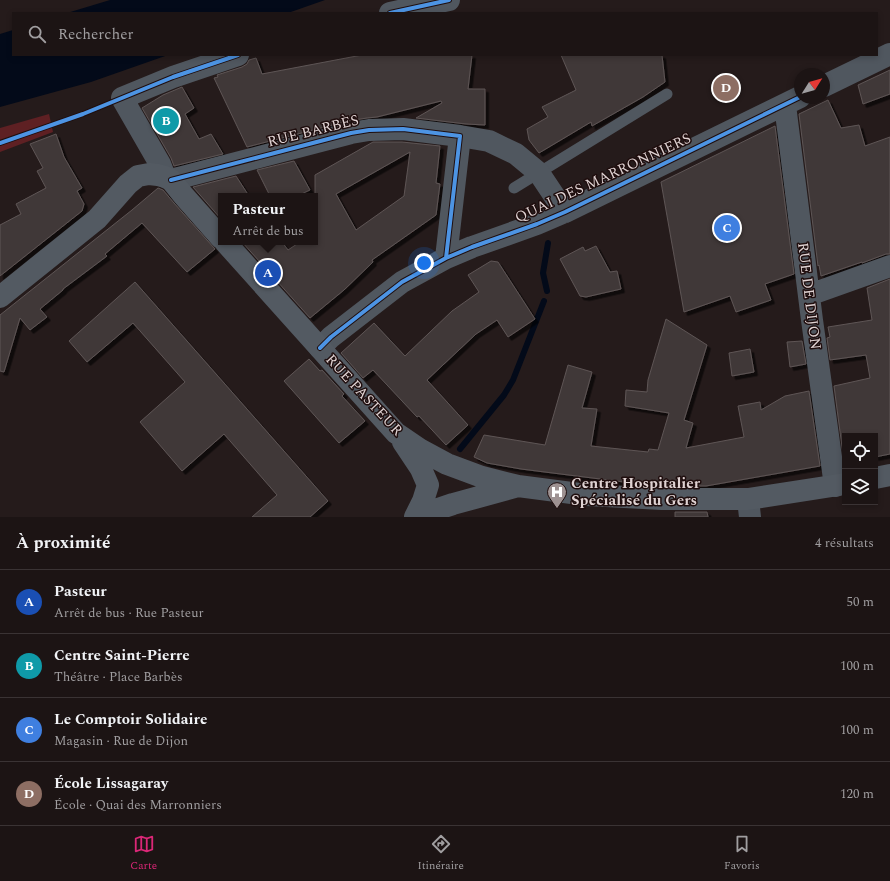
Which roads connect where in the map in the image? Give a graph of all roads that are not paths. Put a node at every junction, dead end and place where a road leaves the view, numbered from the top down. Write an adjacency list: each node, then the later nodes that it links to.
1 (449, 0): 2 (street)
2 (395, 12)
3 (890, 54): 5 (street)
4 (235, 56): 10 (street)
5 (830, 83)
6 (667, 94): 9 (lane)
7 (792, 101): 12 (street, QUAI DES MARRONNIERS); 17 (street, RUE DE DIJON)
8 (460, 136): 9 (street, RUE BARBÈS); 10 (street, RUE BARBÈS); 15 (street)
9 (539, 173): 11 (lane); 12 (street, QUAI DES MARRONNIERS)
10 (168, 179): 13 (main road); 18 (main road)
11 (514, 188)
12 (565, 212): 15 (street, QUAI DES MARRONNIERS)
13 (218, 235)
14 (227, 245): 19 (main road, RUE PASTEUR)
15 (446, 258): 19 (street, QUAI DES MARRONNIERS)
16 (890, 266): 17 (street)
17 (809, 295): 23 (street, RUE DE DIJON)
18 (0, 297)
19 (320, 348): 20 (main road, RUE PASTEUR)
20 (396, 433): 24 (main road, RUE PASTEUR); 26 (main road)
21 (890, 475): 22 (main road)
22 (878, 477)
23 (840, 485): 25 (main road, RUE PASTEUR)
24 (518, 486): 25 (main road, RUE PASTEUR); 26 (main road)
25 (749, 508)
26 (415, 517)

